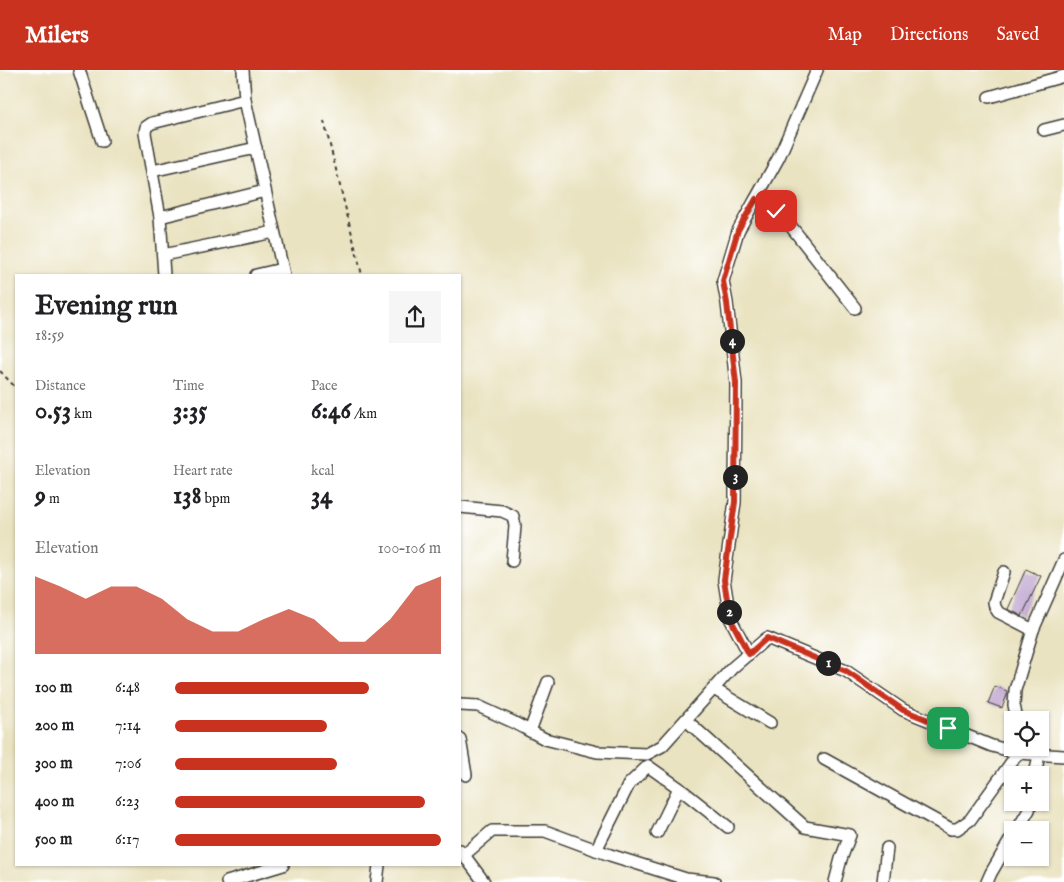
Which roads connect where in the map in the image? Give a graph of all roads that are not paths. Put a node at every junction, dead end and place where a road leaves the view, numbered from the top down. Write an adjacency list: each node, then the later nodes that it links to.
1 (79, 70): 9 (street)
2 (243, 70): 6 (street)
3 (817, 70): 13 (street)
4 (1064, 76): 5 (street)
5 (989, 96)
6 (246, 100): 10 (street); 11 (street)
7 (1064, 125): 8 (street)
8 (1044, 130)
9 (102, 141)
10 (256, 148): 11 (street); 12 (street)
11 (152, 172): 14 (street)
12 (265, 191): 14 (street); 15 (street)
13 (756, 199): 20 (street); 26 (street)
14 (160, 217): 16 (street)
15 (274, 232): 16 (street); 17 (street)
16 (163, 255): 18 (street)
17 (283, 272): 19 (street)
18 (164, 274)
19 (265, 274)
20 (855, 308)
21 (461, 507): 22 (street)
22 (512, 561)
23 (1062, 567): 25 (street)
24 (1004, 572): 25 (street)
25 (1033, 630): 30 (street)
26 (749, 654): 28 (street); 35 (street)
27 (548, 682): 33 (street)
28 (714, 689): 31 (street); 32 (street)
29 (461, 704): 33 (street)
30 (1015, 711)
31 (686, 720): 37 (street); 56 (street)
32 (770, 724)
33 (530, 731): 37 (street)
34 (461, 746): 42 (street)
35 (1004, 749)
36 (1049, 753): 39 (street)
37 (647, 754): 41 (street)
38 (1016, 756): 40 (street)
39 (1064, 756)
40 (824, 759)
41 (648, 766): 43 (street); 47 (street)
42 (466, 774)
43 (678, 788): 44 (street); 45 (street)
44 (728, 827)
45 (657, 833)
46 (887, 848): 57 (street)
47 (596, 850): 49 (street); 55 (street)
48 (1004, 851): 58 (street)
49 (462, 853): 54 (street)
50 (280, 866): 52 (street)
51 (379, 866): 53 (street)
52 (227, 882)
53 (378, 882)
54 (484, 882)
55 (714, 882)
56 (835, 882)
57 (883, 882)
58 (987, 882)

